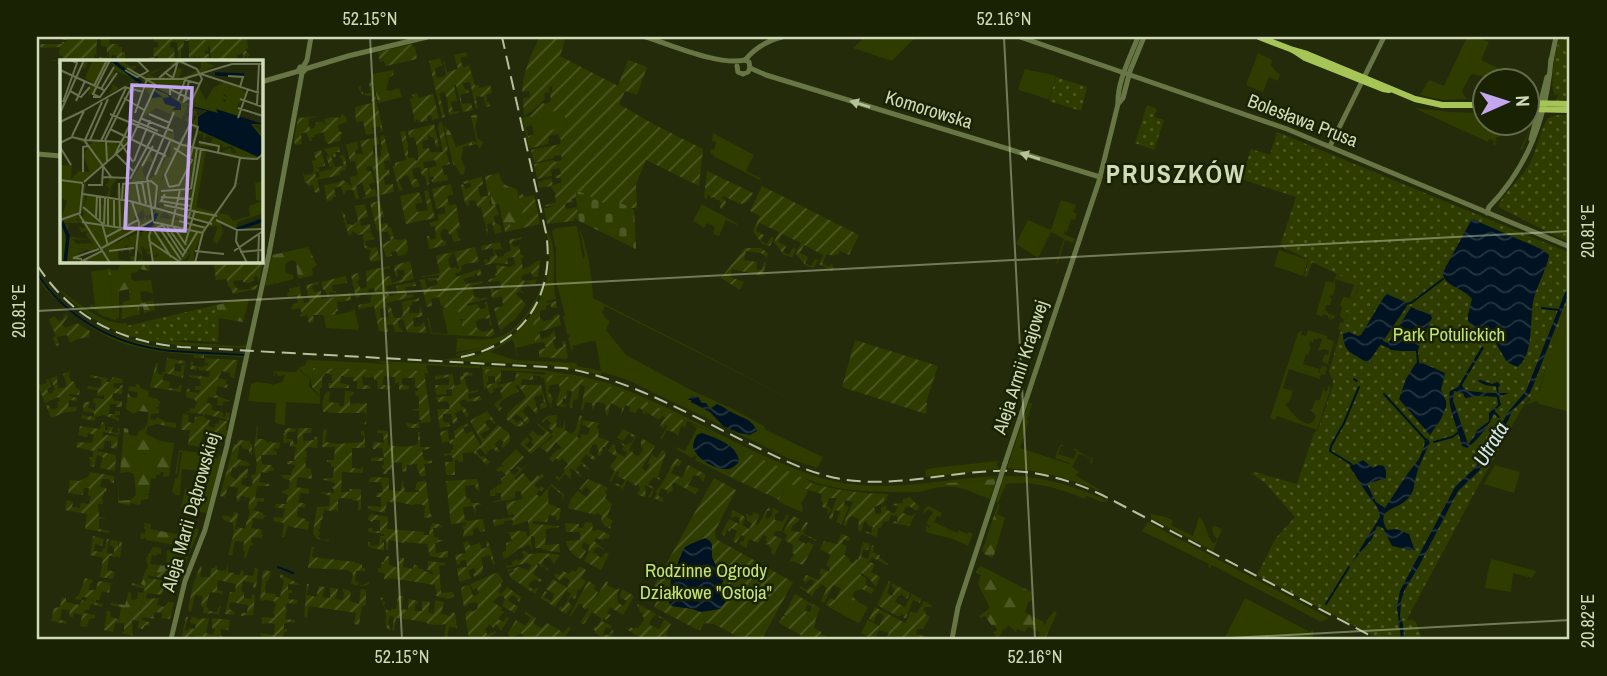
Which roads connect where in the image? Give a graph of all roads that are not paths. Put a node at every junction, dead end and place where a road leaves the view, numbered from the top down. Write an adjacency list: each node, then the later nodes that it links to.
1 (311, 37): 12 (street, Aleja Marii Dąbrowskiej)
2 (427, 37): 12 (street)
3 (646, 37): 11 (street, Komorowska)
4 (782, 37): 11 (street)
5 (1020, 37): 14 (street, Bolesława Prusa)
6 (1138, 37): 14 (street)
7 (1144, 37): 14 (street)
8 (1259, 37): 15 (main road)
9 (1384, 37): 15 (street)
10 (1556, 37): 20 (street)
11 (744, 63): 28 (street, Komorowska, one-way to 11)
12 (302, 70): 13 (street); 16 (street, Aleja Marii Dąbrowskiej)
13 (291, 74): 16 (street); 17 (street)
14 (1126, 74): 24 (street, Bolesława Prusa); 28 (street, Aleja Armii Krajowej)
15 (1364, 79): 19 (main road); 24 (street)
16 (301, 81): 33 (street, Aleja Marii Dąbrowskiej)
17 (262, 82)
18 (1570, 104): 20 (main road)
19 (1470, 105)
20 (1542, 107): 21 (main road); 22 (street); 25 (street)
21 (1570, 110)
22 (1540, 111)
23 (1531, 136): 25 (street)
24 (1330, 146): 30 (street, Bolesława Prusa)
25 (1527, 152): 29 (street)
26 (37, 154): 27 (street)
27 (60, 156)
28 (1100, 177): 34 (street, Aleja Armii Krajowej, bridge)
29 (1492, 205): 30 (street); 31 (street)
30 (1487, 213): 31 (street, Bolesława Prusa)
31 (1499, 218): 32 (street, Bolesława Prusa)
32 (1570, 247)
33 (171, 639)
34 (953, 639)

